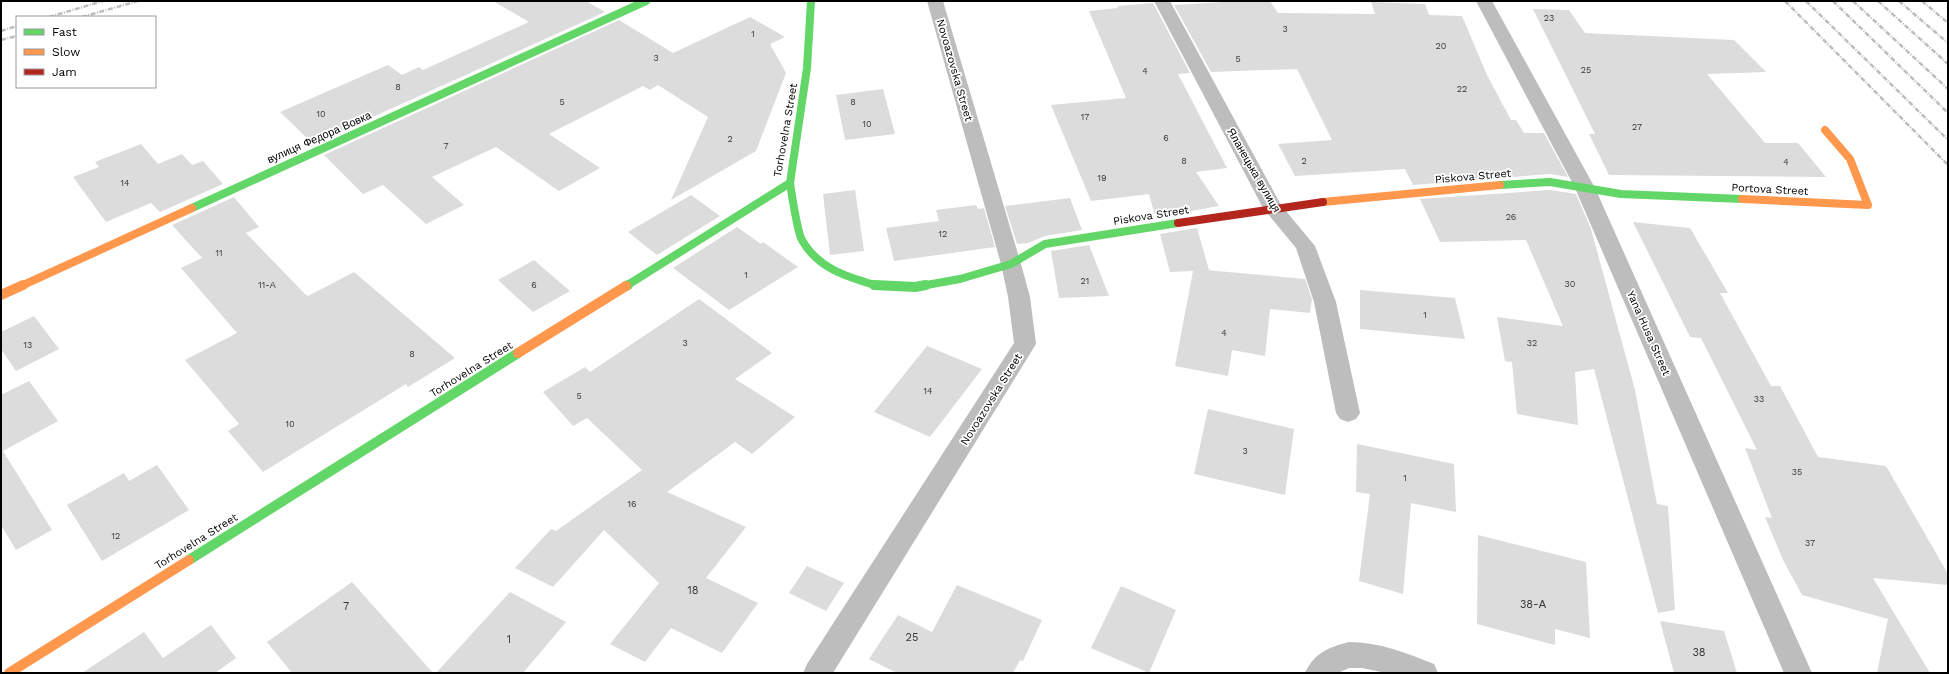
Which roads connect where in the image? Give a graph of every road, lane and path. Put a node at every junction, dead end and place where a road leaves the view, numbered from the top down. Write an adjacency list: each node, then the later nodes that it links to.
1 (646, 1): 11 (street, вулиця Федора Вовка)
2 (811, 1): 7 (street, Torhovelna Street)
3 (935, 1): 10 (street, Novoazovska Street)
4 (1162, 1): 9 (street, Яланецька вулиця)
5 (1484, 1): 8 (street, Yana Husa Street)
6 (1825, 130): 8 (street, Portova Street)
7 (790, 183): 10 (street, Piskova Street); 13 (street, Torhovelna Street)
8 (1585, 188): 9 (street, Piskova Street); 17 (street, Yana Husa Street)
9 (1273, 208): 10 (street, Piskova Street); 12 (street, Яланецька вулиця)
10 (1011, 264): 14 (street, Novoazovska Street)
11 (1, 295)
12 (1348, 413)
13 (9, 673)
14 (818, 673)
15 (1319, 673): 16 (street)
16 (1424, 673)
17 (1798, 673)

